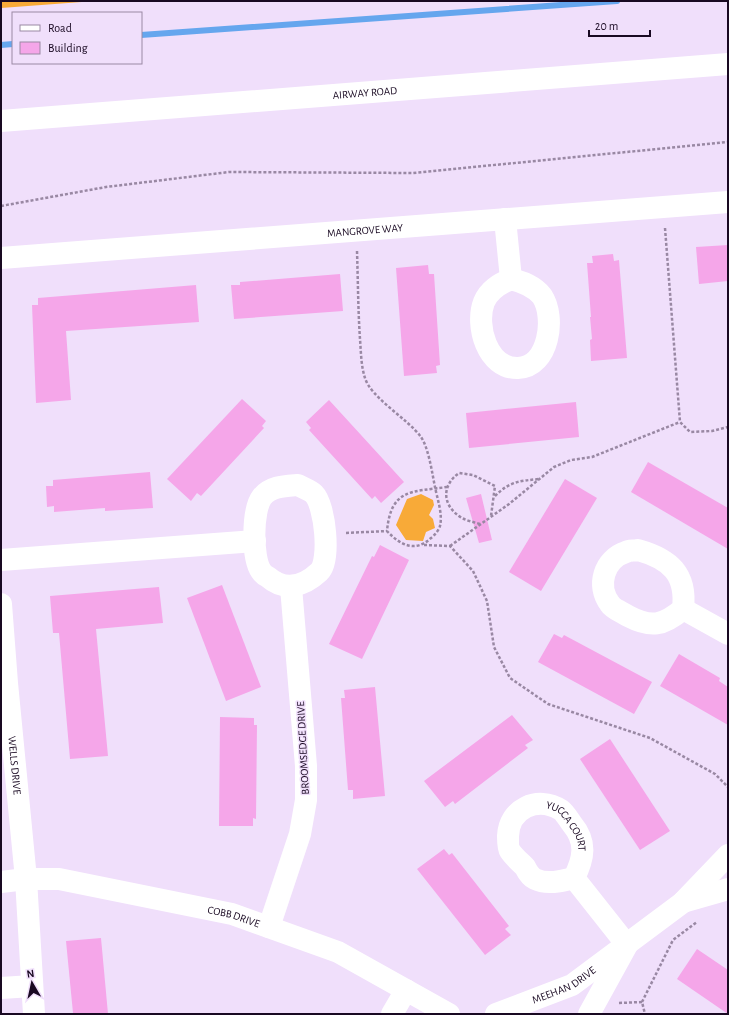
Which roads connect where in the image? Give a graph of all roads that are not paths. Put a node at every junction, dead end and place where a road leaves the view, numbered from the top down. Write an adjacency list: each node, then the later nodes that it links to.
1 (728, 64): 2 (street, AIRWAY ROAD)
2 (1, 121)
3 (728, 202): 4 (street, MANGROVE WAY)
4 (505, 219): 5 (street, MANGROVE WAY); 6 (street)
5 (1, 258)
6 (511, 279)
7 (255, 540): 8 (street); 9 (street); 9 (street)
8 (1, 560)
9 (291, 587): 19 (street, BROOMSEDGE DRIVE)
10 (1, 604): 15 (street, WELLS DRIVE)
11 (683, 609): 12 (street)
12 (728, 634)
13 (728, 855): 18 (street, MEEHAN DRIVE)
14 (574, 878): 20 (street)
15 (26, 879): 16 (street, COBB DRIVE); 19 (street, COBB DRIVE); 21 (street, WELLS DRIVE)
16 (1, 882)
17 (726, 892): 18 (street)
18 (682, 903): 20 (street, MEEHAN DRIVE)
19 (269, 927): 23 (street, COBB DRIVE)
20 (626, 945): 24 (street, MEEHAN DRIVE); 28 (street, MEEHAN DRIVE)
21 (32, 986): 22 (street); 25 (street, WELLS DRIVE)
22 (1, 988)
23 (406, 990): 26 (street); 27 (street, COBB DRIVE)
24 (594, 1005)
25 (34, 1014)
26 (392, 1014)
27 (449, 1014)
28 (496, 1014)

